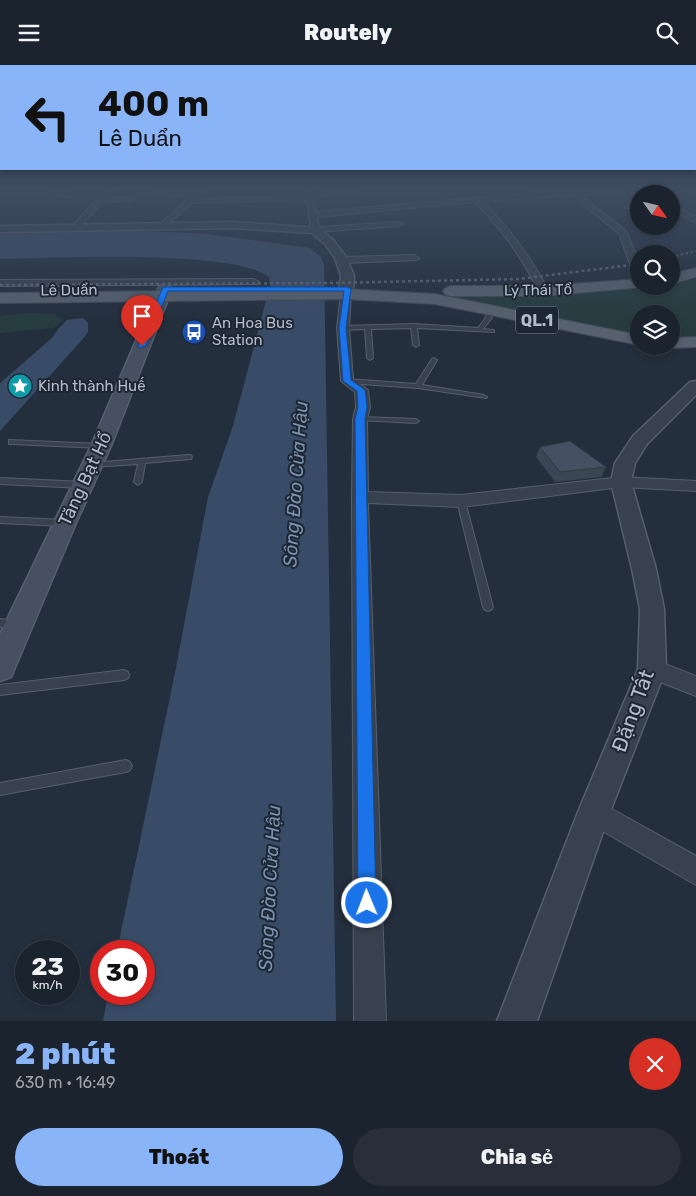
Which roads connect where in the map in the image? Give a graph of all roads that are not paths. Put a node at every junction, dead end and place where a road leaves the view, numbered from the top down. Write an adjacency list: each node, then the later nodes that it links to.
1 (317, 233): 6 (street)
2 (508, 233): 13 (street)
3 (623, 233): 4 (street)
4 (630, 251)
5 (414, 257): 6 (street)
6 (343, 260): 14 (street)
7 (696, 272): 8 (main road)
8 (680, 276)
9 (0, 283): 11 (street)
10 (630, 285): 13 (main road, Lý Thái Tổ / QL.1)
11 (255, 289): 14 (main road, Lê Duẩn / QL.1); 15 (main road, Lê Duẩn / QL.1)
12 (0, 291): 15 (main road, Lê Duẩn / QL.1)
13 (544, 291): 16 (main road, Lý Thái Tổ / QL.1)
14 (344, 292): 16 (main road, Lê Duẩn / QL.1); 20 (street)
15 (164, 293): 17 (main road, Lê Duẩn / QL.1); 37 (main road, Tăng Bạt Hổ)
16 (436, 295): 18 (main road, Lý Thái Tổ / QL.1)
17 (0, 298)
18 (491, 311): 22 (lane); 24 (main road, Lý Thái Tổ / QL.1)
19 (414, 326): 21 (lane); 22 (lane); 27 (lane)
20 (343, 328): 21 (lane); 30 (street)
21 (368, 328): 28 (lane)
22 (480, 329): 23 (lane)
23 (492, 331)
24 (630, 338)
25 (696, 342): 26 (main road)
26 (680, 343)
27 (416, 345)
28 (370, 358)
29 (434, 360): 32 (lane)
30 (347, 381): 32 (lane); 34 (street)
31 (696, 386): 41 (street)
32 (418, 387): 33 (lane)
33 (484, 397)
34 (360, 419): 35 (lane); 45 (street)
35 (416, 421)
36 (12, 442): 37 (lane)
37 (97, 455): 39 (lane); 43 (main road, Tăng Bạt Hổ)
38 (188, 457): 39 (lane)
39 (142, 460): 42 (lane)
40 (0, 481): 43 (lane)
41 (621, 481): 44 (street); 46 (street); 52 (street, Đặng Tất)
42 (138, 482)
43 (83, 485): 48 (main road, Tăng Bạt Hổ)
44 (696, 486)
45 (360, 497): 46 (street); 60 (street)
46 (461, 501): 49 (lane)
47 (0, 520): 48 (lane)
48 (64, 523): 50 (main road, Tăng Bạt Hổ)
49 (488, 607)
50 (10, 623): 51 (main road, Tăng Bạt Hổ)
51 (0, 667)
52 (652, 669): 54 (street); 58 (street, Đặng Tất)
53 (124, 675): 55 (lane)
54 (696, 685)
55 (0, 690)
56 (126, 767): 57 (lane)
57 (0, 789)
58 (594, 812): 59 (street); 61 (street, Đặng Tất)
59 (696, 871)
60 (370, 1021)
61 (517, 1021)

